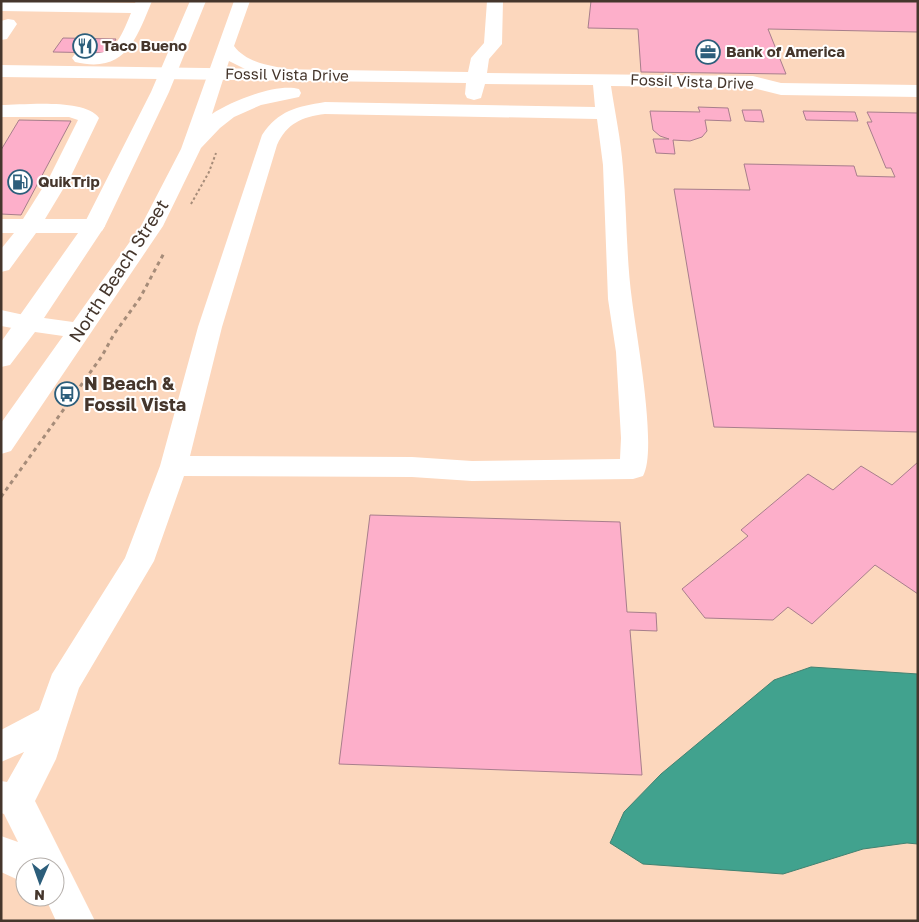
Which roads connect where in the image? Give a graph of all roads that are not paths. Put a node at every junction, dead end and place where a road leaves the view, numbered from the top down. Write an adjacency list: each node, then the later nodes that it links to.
1 (41, 1): 7 (main road)
2 (198, 1): 18 (main road, North Beach Street)
3 (242, 1): 12 (main road, North Beach Street)
4 (495, 1): 14 (main road)
5 (143, 5): 7 (main road); 10 (main road)
6 (1, 6): 7 (main road)
7 (102, 8)
8 (27, 24): 11 (main road)
9 (114, 26): 10 (main road)
10 (133, 26): 13 (main road)
11 (3, 28)
12 (225, 46): 16 (main road); 18 (main road, North Beach Street)
13 (1, 54)
14 (504, 67): 17 (main road, Fossil Vista Drive); 17 (main road); 23 (main road, Fossil Vista Drive)
15 (1, 71): 18 (main road, Fossil Vista Drive)
16 (291, 84): 17 (main road, Fossil Vista Drive); 18 (main road, Fossil Vista Drive); 25 (main road)
17 (475, 86)
18 (181, 87): 25 (main road, North Beach Street); 28 (main road, North Beach Street)
19 (1, 88): 20 (main road)
20 (110, 90)
21 (918, 91): 23 (main road, Fossil Vista Drive)
22 (22, 93): 24 (main road)
23 (603, 96): 35 (main road); 35 (main road)
24 (4, 116): 27 (main road)
25 (191, 149): 32 (main road, North Beach Street)
26 (1, 226): 27 (main road)
27 (30, 226): 28 (main road); 29 (main road)
28 (94, 226): 31 (main road, North Beach Street)
29 (1, 265)
30 (1, 318): 31 (main road)
31 (29, 323): 32 (main road); 33 (main road, North Beach Street)
32 (80, 331): 34 (main road, North Beach Street)
33 (1, 359)
34 (1, 444)
35 (174, 466): 36 (main road)
36 (52, 719): 37 (main road); 38 (main road)
37 (1, 747)
38 (8, 799): 40 (main road)
39 (1, 853): 41 (main road)
40 (39, 857)
41 (15, 859)
42 (65, 902): 43 (main road)
43 (76, 921)

